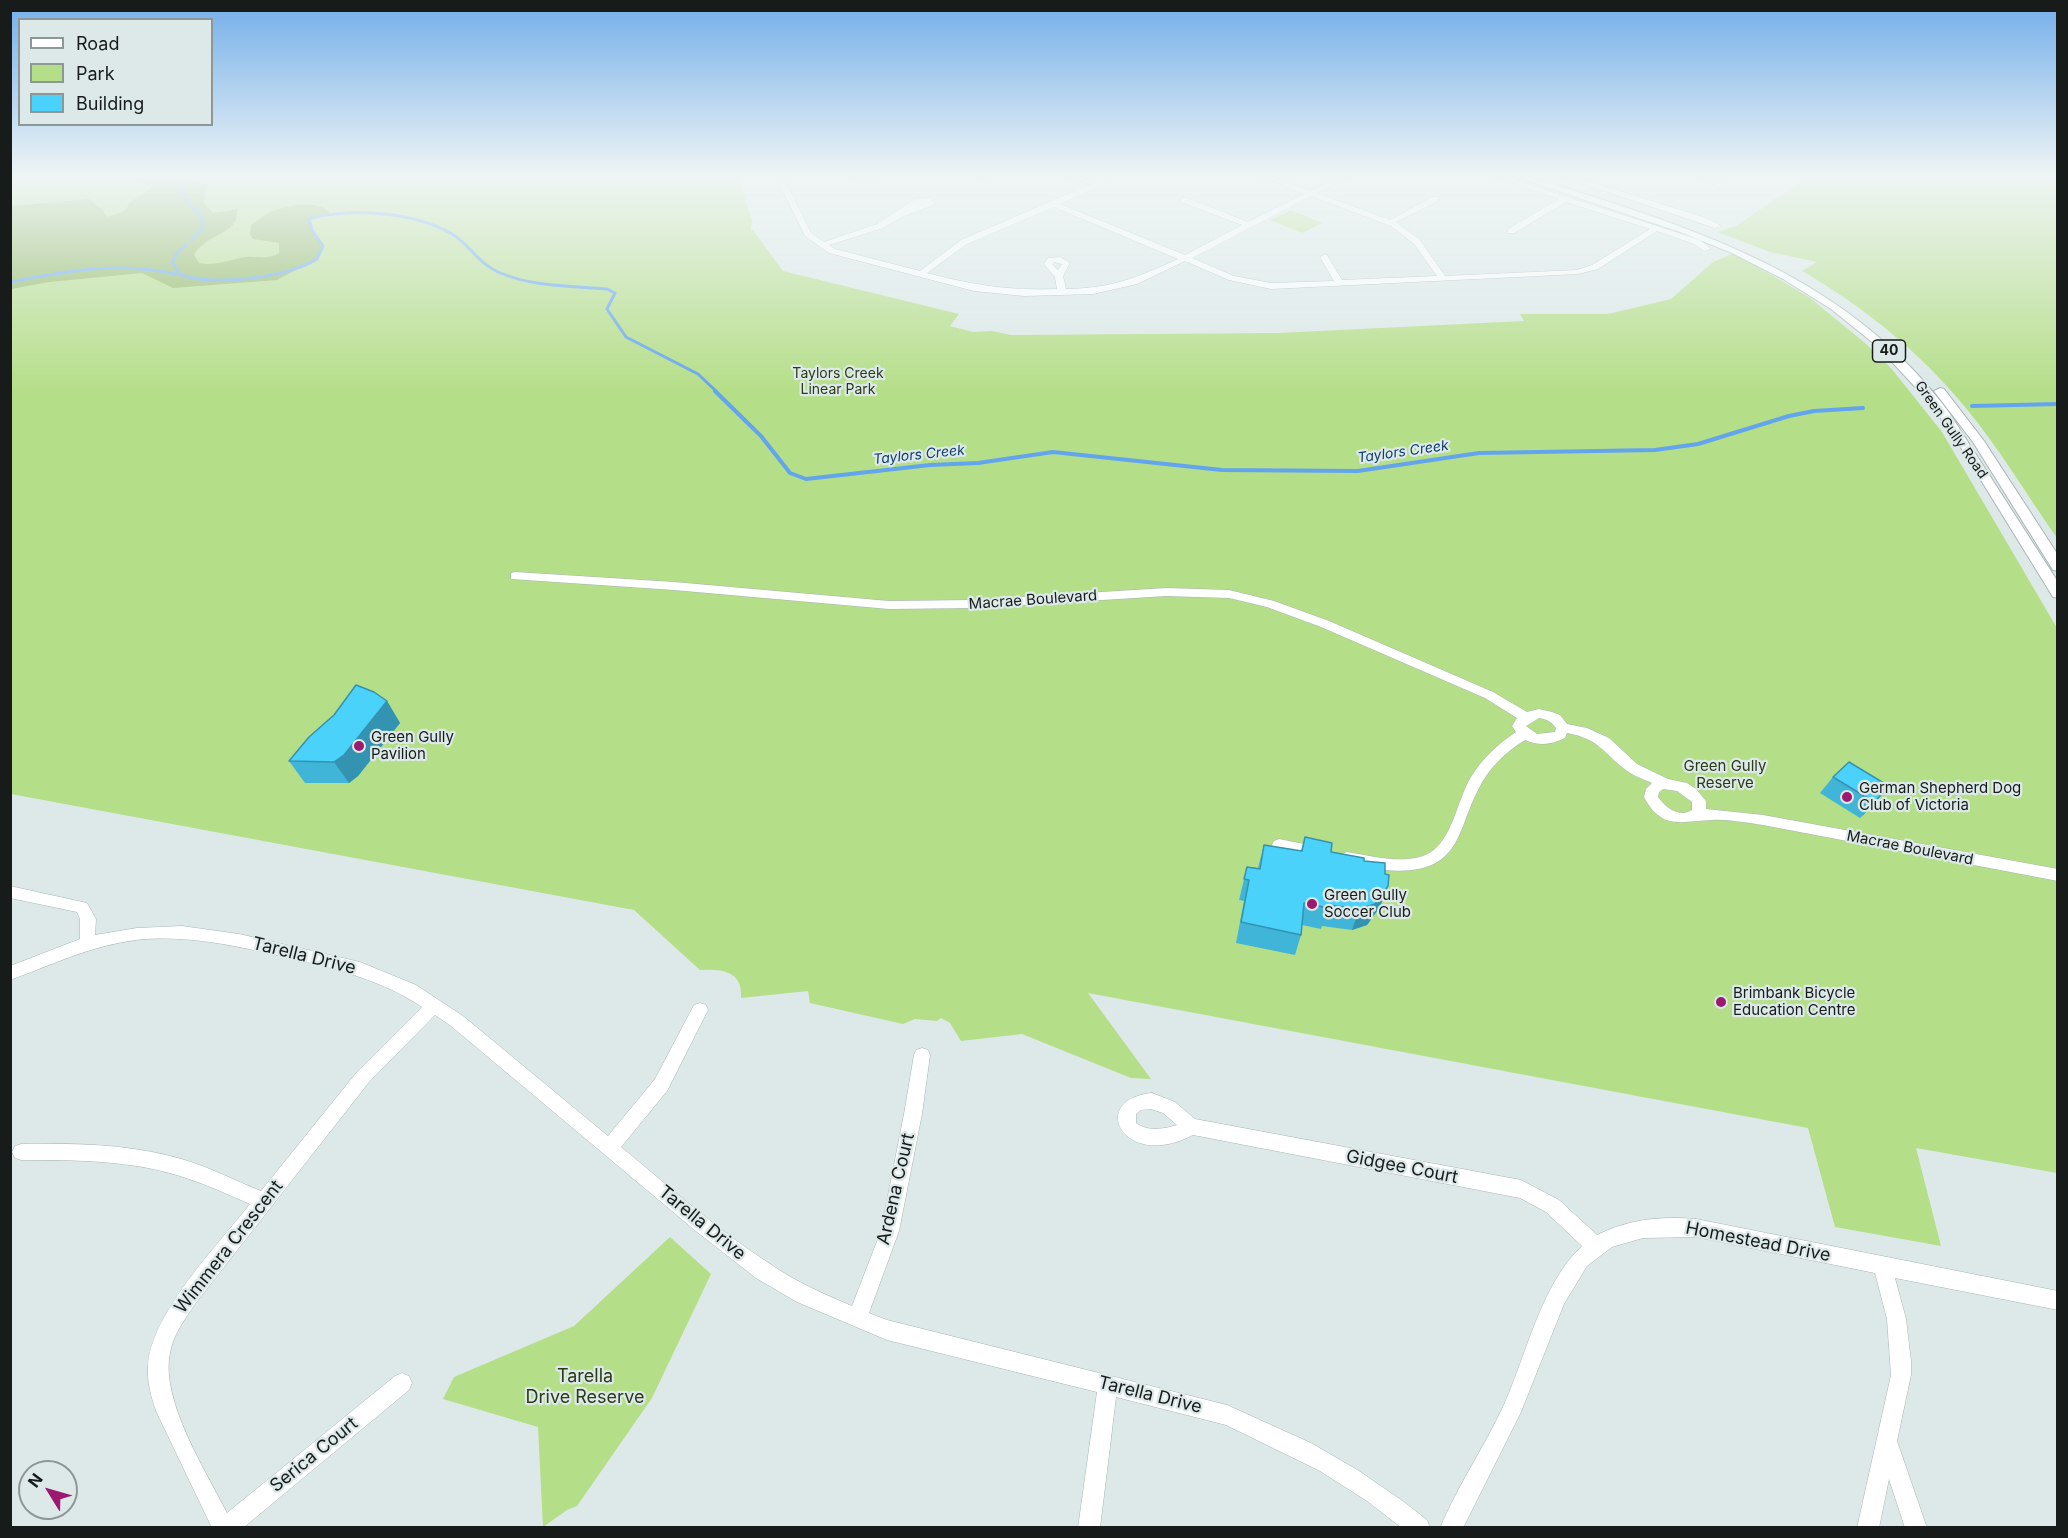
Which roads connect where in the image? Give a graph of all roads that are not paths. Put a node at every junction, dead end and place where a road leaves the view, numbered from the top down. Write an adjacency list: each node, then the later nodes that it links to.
1 (824, 247): 13 (street)
2 (958, 247): 13 (street)
3 (1159, 247): 12 (street)
4 (1207, 247): 12 (street)
5 (1420, 247): 15 (street)
6 (1627, 247): 15 (street)
7 (1704, 247): 10 (street)
8 (1727, 247): 20 (main road, Green Gully Road / 40)
9 (1739, 247): 18 (main road, Green Gully Road / 40)
10 (1707, 249)
11 (1324, 257): 16 (street)
12 (1186, 258): 16 (street); 17 (street)
13 (920, 275): 17 (street)
14 (1059, 276): 17 (street)
15 (1443, 278): 16 (street)
16 (1340, 282)
17 (1062, 293)
18 (2058, 567)
19 (515, 576): 21 (street, Macrae Boulevard)
20 (2058, 594)
21 (1526, 717): 22 (street); 23 (street)
22 (1563, 728): 23 (street); 24 (street)
23 (1524, 734): 30 (street)
24 (1632, 768): 25 (street); 26 (street)
25 (1665, 783): 26 (street); 27 (street)
26 (1651, 793): 28 (street)
27 (1695, 795): 28 (street); 29 (street, Macrae Boulevard)
28 (1695, 816): 29 (street, Macrae Boulevard)
29 (1762, 820): 31 (street, Macrae Boulevard)
30 (1279, 846)
31 (2058, 875)
32 (10, 892): 33 (street)
33 (87, 943): 34 (street, Tarella Drive); 35 (street, Tarella Drive)
34 (10, 973)
35 (434, 1005): 39 (street, Tarella Drive); 41 (street, Wimmera Crescent)
36 (700, 1010): 39 (street)
37 (921, 1055): 45 (street, Ardena Court)
38 (1191, 1126): 42 (street, Gidgee Court)
39 (610, 1147): 45 (street, Tarella Drive)
40 (21, 1152): 41 (street)
41 (265, 1201): 49 (street, Wimmera Crescent)
42 (1595, 1246): 43 (street, Homestead Drive); 52 (street, Homestead Drive)
43 (1882, 1266): 44 (street, Homestead Drive); 48 (street)
44 (2058, 1302)
45 (857, 1319): 47 (street, Tarella Drive)
46 (402, 1383): 49 (street, Serica Court)
47 (1108, 1385): 50 (street); 51 (street, Tarella Drive)
48 (1888, 1444): 53 (street); 54 (street)
49 (225, 1527)
50 (1089, 1527)
51 (1419, 1527)
52 (1451, 1527)
53 (1868, 1527)
54 (1916, 1527)

